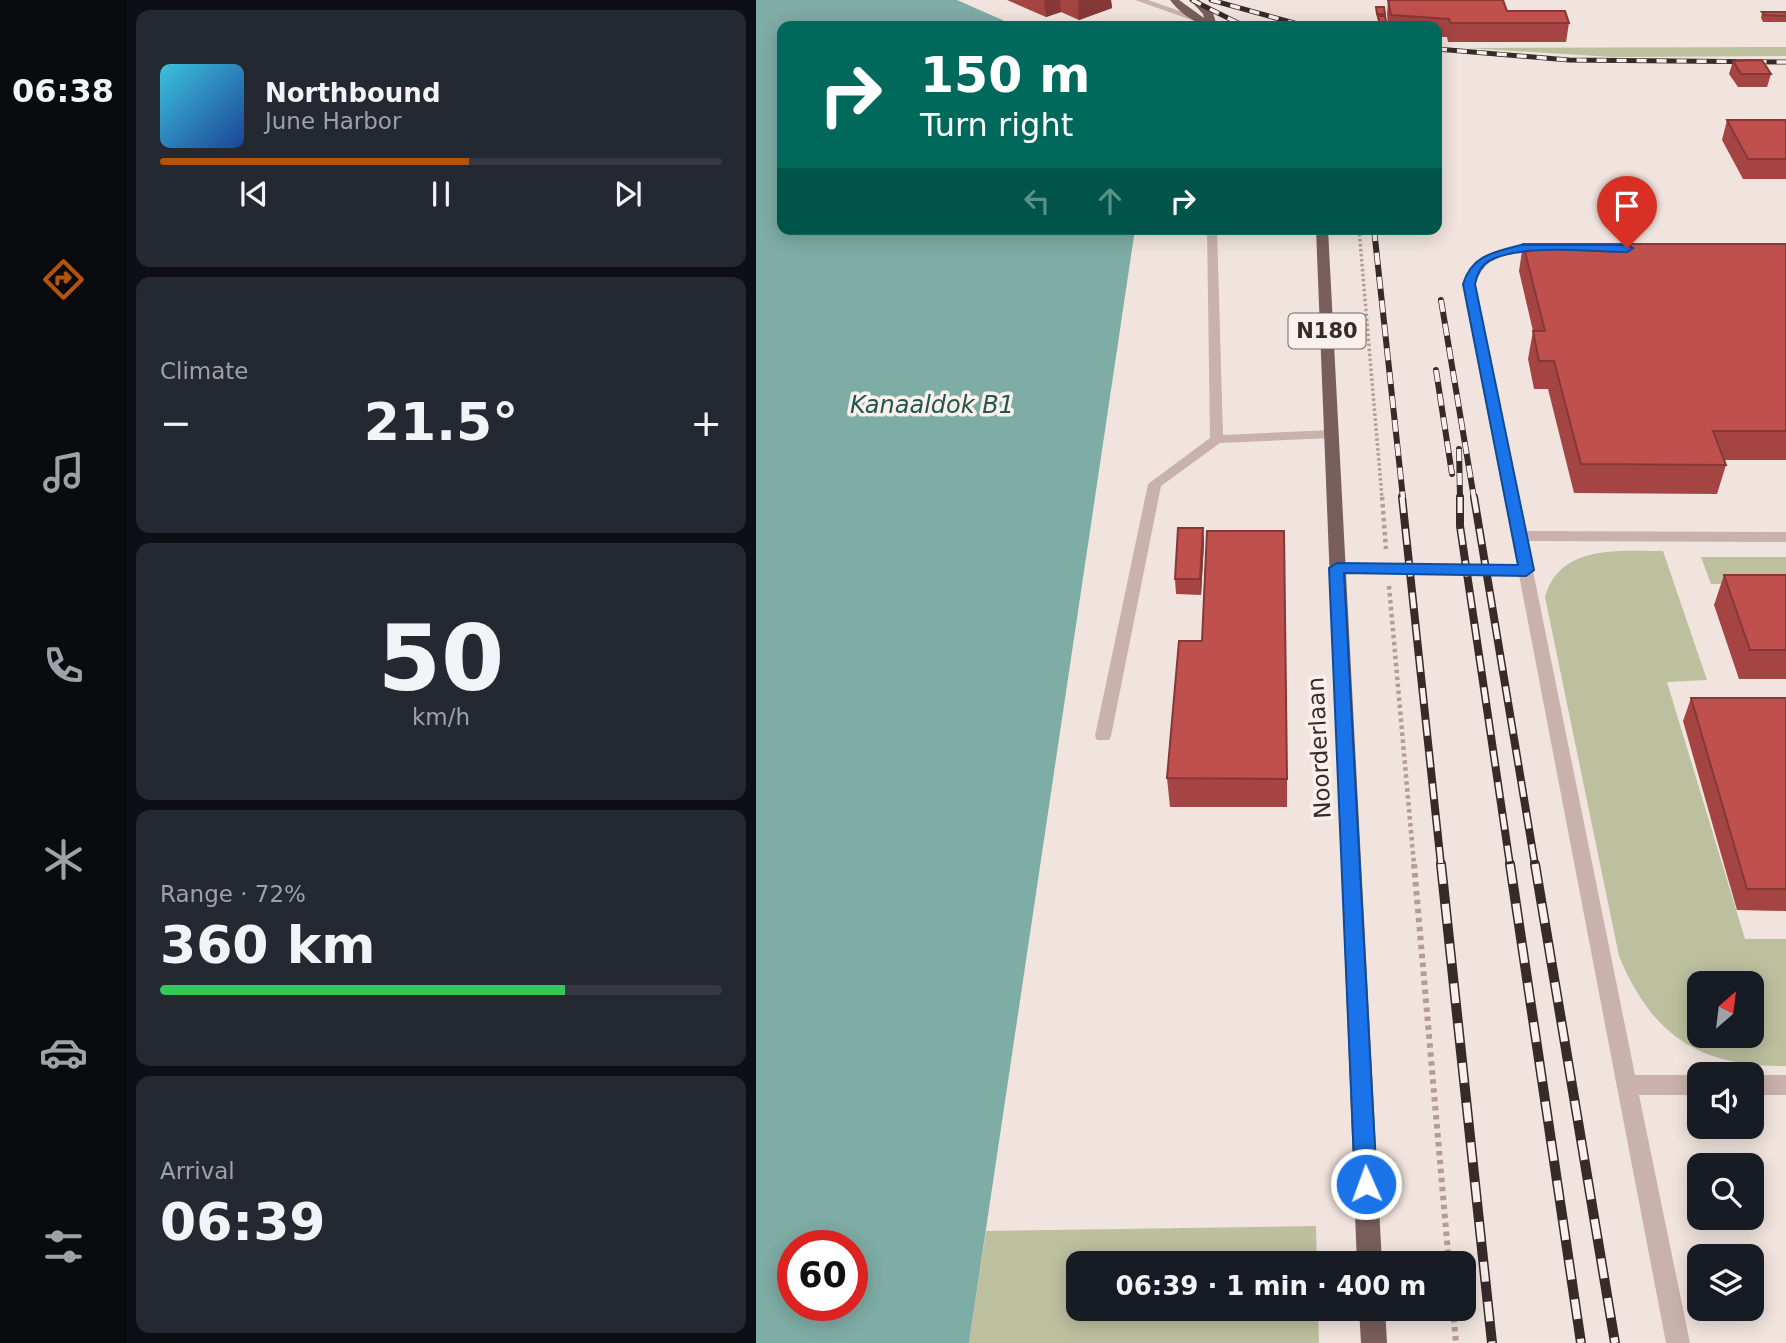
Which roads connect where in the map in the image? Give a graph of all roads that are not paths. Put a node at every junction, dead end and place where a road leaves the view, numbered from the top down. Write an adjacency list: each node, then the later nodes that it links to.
1 (1139, 0): 4 (street)
2 (1174, 0): 5 (main road)
3 (1194, 0): 6 (main road)
4 (1199, 21)
5 (1203, 21)
6 (1209, 21)
7 (1212, 235): 11 (lane)
8 (1322, 235): 10 (main road, Noorderlaan / N180)
9 (1563, 248): 12 (lane)
10 (1330, 434): 11 (lane); 14 (main road, Noorderlaan / N180)
11 (1217, 439): 16 (lane)
12 (1520, 536): 13 (lane); 15 (lane)
13 (1786, 537)
14 (1337, 568): 15 (lane); 21 (main road, Noorderlaan / N180)
15 (1526, 570): 17 (lane)
16 (1103, 736)
17 (1628, 1085): 18 (lane); 24 (lane)
18 (1687, 1085)
19 (1764, 1085): 20 (lane)
20 (1786, 1085)
21 (1369, 1251)
22 (1373, 1321): 23 (main road)
23 (1374, 1343)
24 (1678, 1343)

